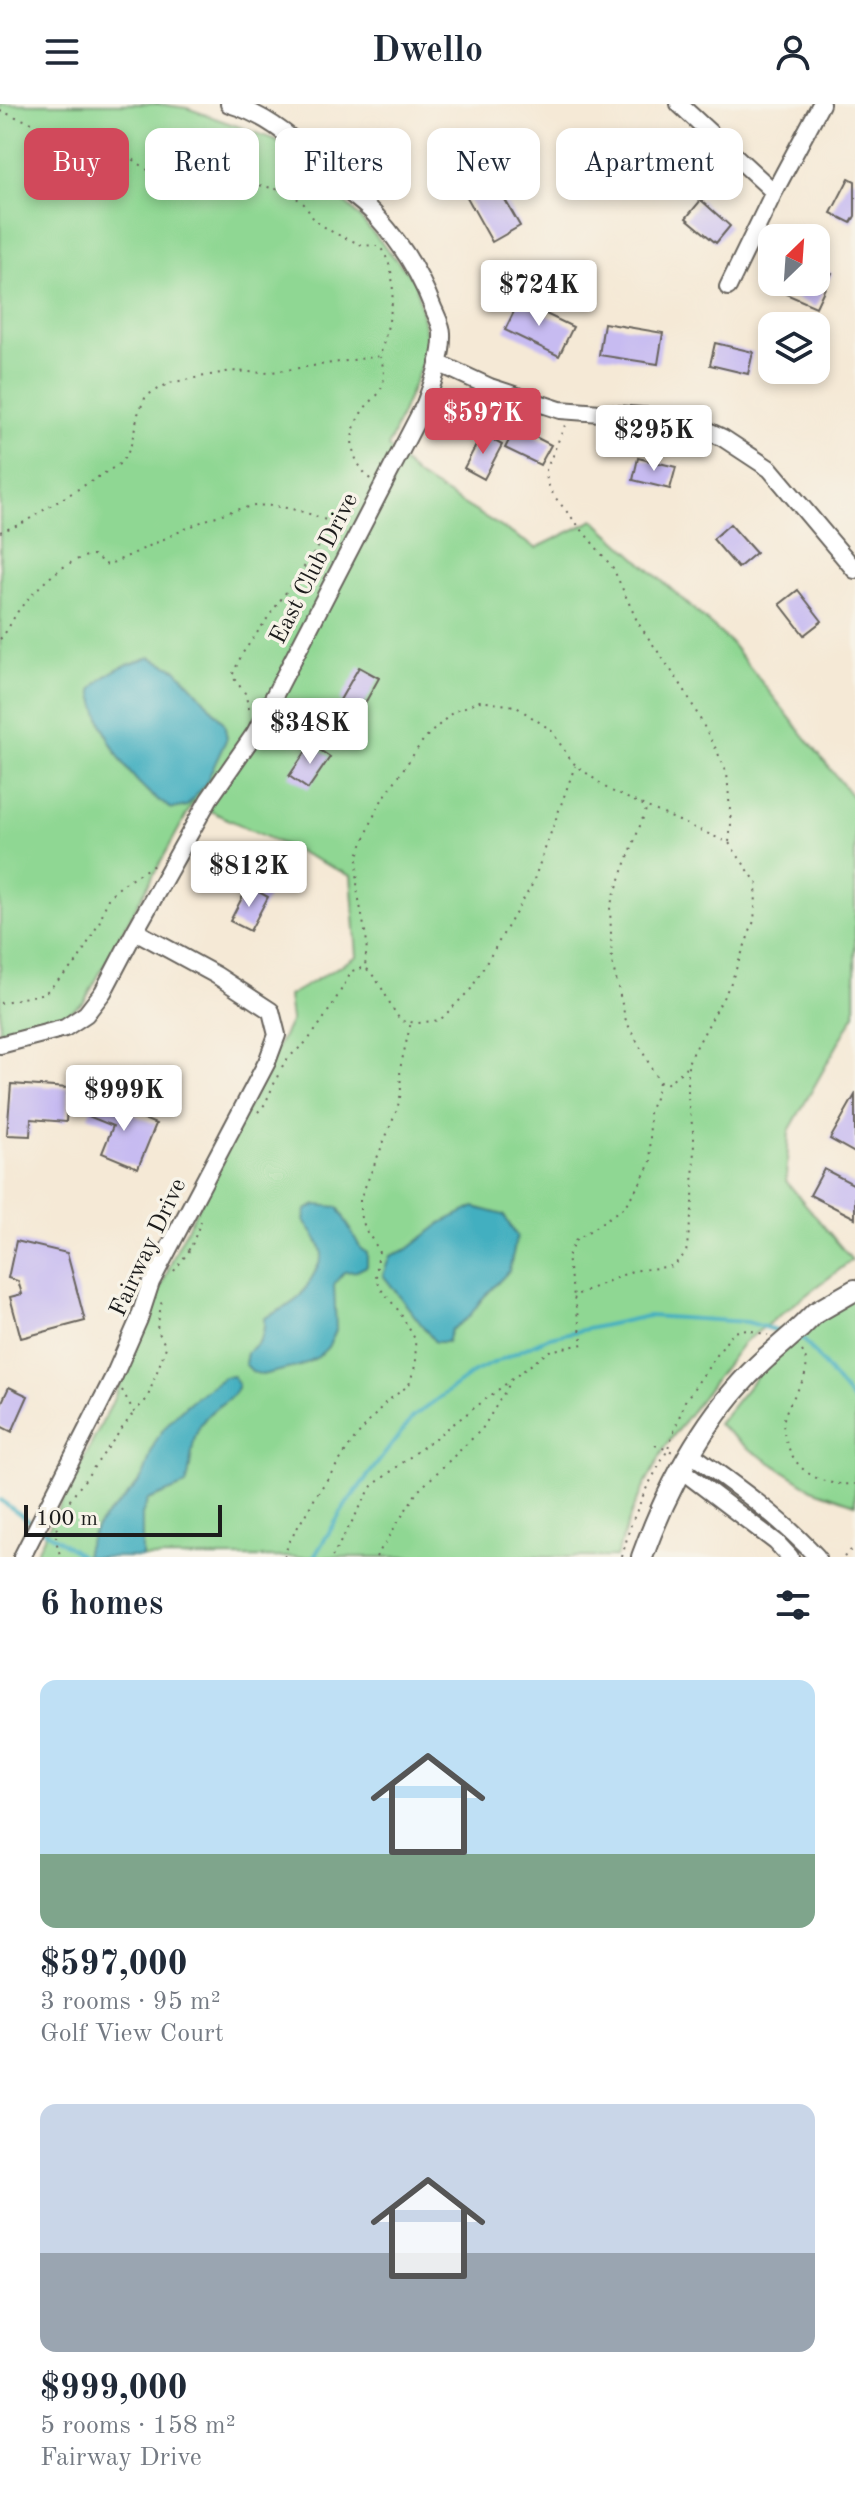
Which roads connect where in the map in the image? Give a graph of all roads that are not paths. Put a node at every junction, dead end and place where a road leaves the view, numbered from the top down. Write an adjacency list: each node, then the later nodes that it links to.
1 (229, 104): 6 (street, East Club Drive)
2 (679, 104): 4 (street)
3 (821, 104): 4 (street)
4 (774, 192): 5 (street)
5 (728, 287)
6 (438, 363): 7 (street); 8 (street, East Club Drive)
7 (855, 570)
8 (135, 931): 9 (street, East Club Drive); 12 (street, Fairway Drive)
9 (0, 1045)
10 (855, 1290): 11 (street, bridge)
11 (685, 1461): 13 (street); 14 (street); 15 (street)
12 (22, 1557)
13 (642, 1557)
14 (790, 1557)
15 (817, 1557)

